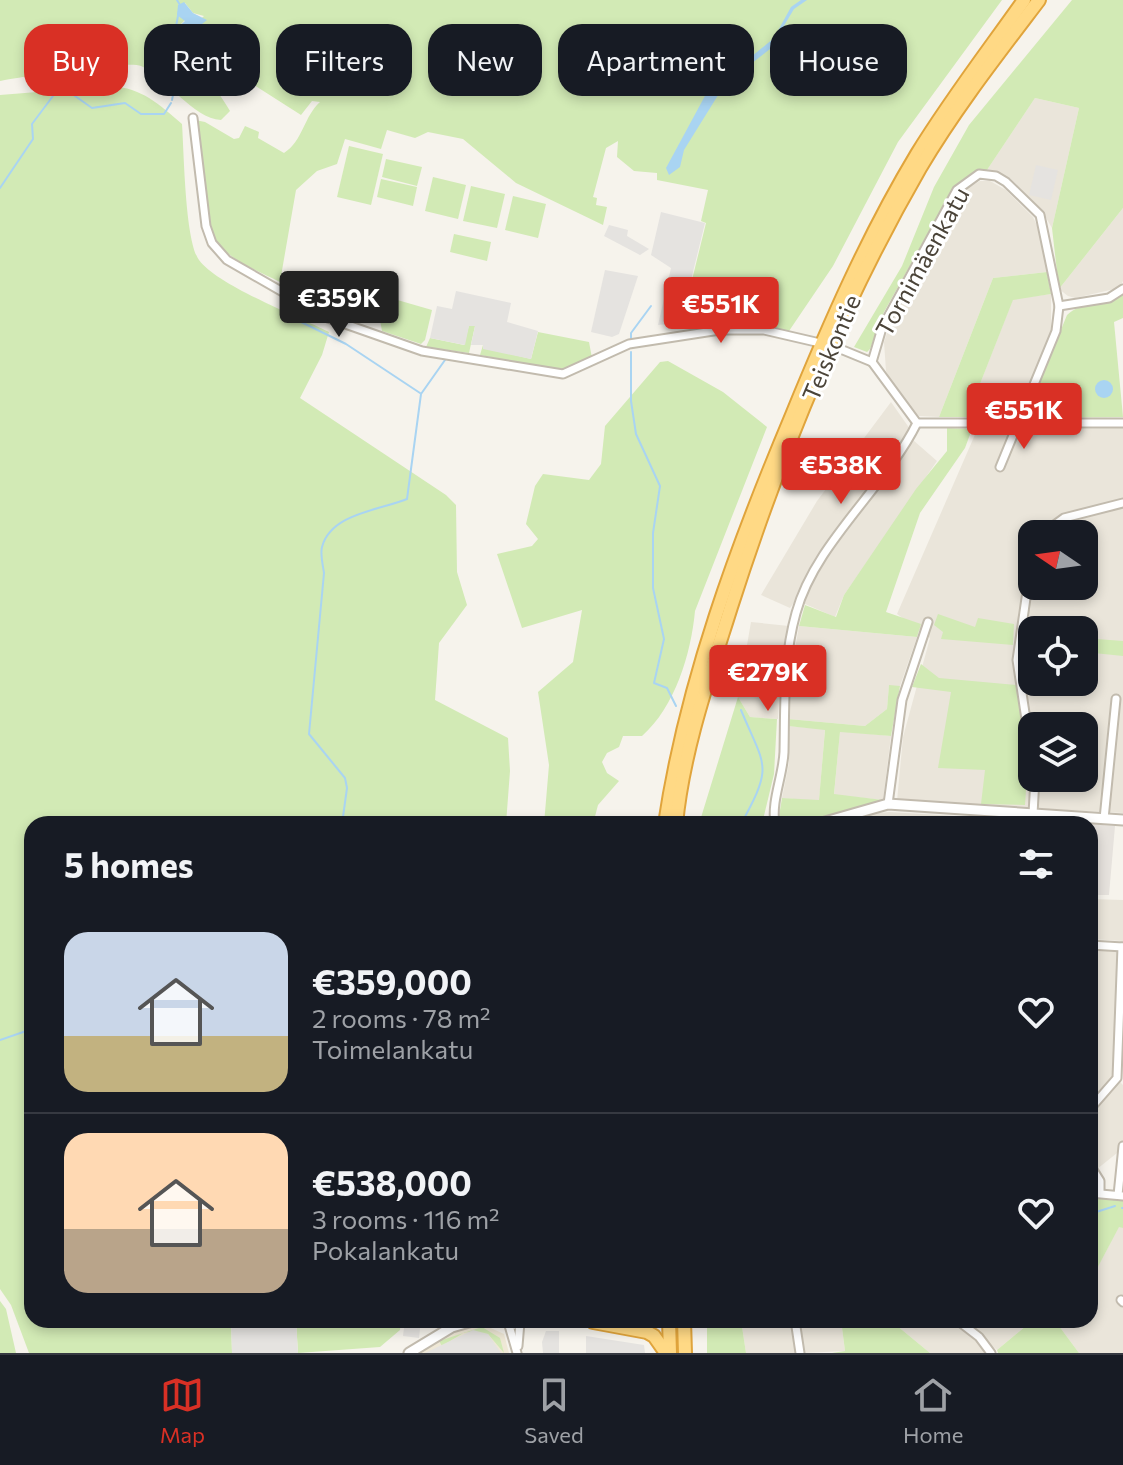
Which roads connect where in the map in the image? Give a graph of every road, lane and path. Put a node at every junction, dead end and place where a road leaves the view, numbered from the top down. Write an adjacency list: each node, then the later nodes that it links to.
1 (1024, 0): 6 (highway, Teiskontie)
2 (1039, 0): 6 (highway, Teiskontie)
3 (193, 118): 6 (street)
4 (1123, 289): 5 (street)
5 (1059, 306): 7 (street, Tornimäenkatu); 9 (street, Tornimäenkatu)
6 (827, 345): 7 (street); 19 (highway, Teiskontie); 24 (highway, Teiskontie)
7 (872, 362): 8 (street)
8 (917, 423): 9 (street); 25 (street)
9 (1020, 423): 10 (street); 11 (street, Tornimäenkatu)
10 (1123, 423)
11 (1000, 467)
12 (1123, 503): 13 (street)
13 (1061, 520)
14 (1026, 600): 17 (street)
15 (928, 622): 20 (street)
16 (1116, 699): 29 (street)
17 (1025, 712)
18 (1034, 792): 21 (street)
19 (669, 796): 22 (highway); 23 (highway, Teiskontie)
20 (888, 804): 21 (street); 26 (street)
21 (1033, 814): 27 (street)
22 (661, 816)
23 (666, 816)
24 (678, 816)
25 (776, 816)
26 (846, 816)
27 (1061, 816)
28 (1098, 819): 29 (street)
29 (1104, 819): 30 (street)
30 (1123, 820)
31 (1098, 945): 32 (street)
32 (1123, 947): 33 (street)
33 (1120, 1080): 34 (street)
34 (1098, 1101)
35 (1123, 1146): 38 (street)
36 (1098, 1178): 37 (street)
37 (1100, 1193): 38 (street)
38 (1120, 1195)
39 (450, 1328): 48 (street)
40 (507, 1328): 47 (street)
41 (520, 1328): 47 (street)
42 (625, 1328): 49 (highway)
43 (669, 1328): 49 (highway)
44 (684, 1328): 50 (highway)
45 (796, 1328): 51 (street)
46 (967, 1328): 52 (street)
47 (517, 1352)
48 (409, 1353)
49 (668, 1353)
50 (685, 1353)
51 (800, 1353)
52 (991, 1353)

